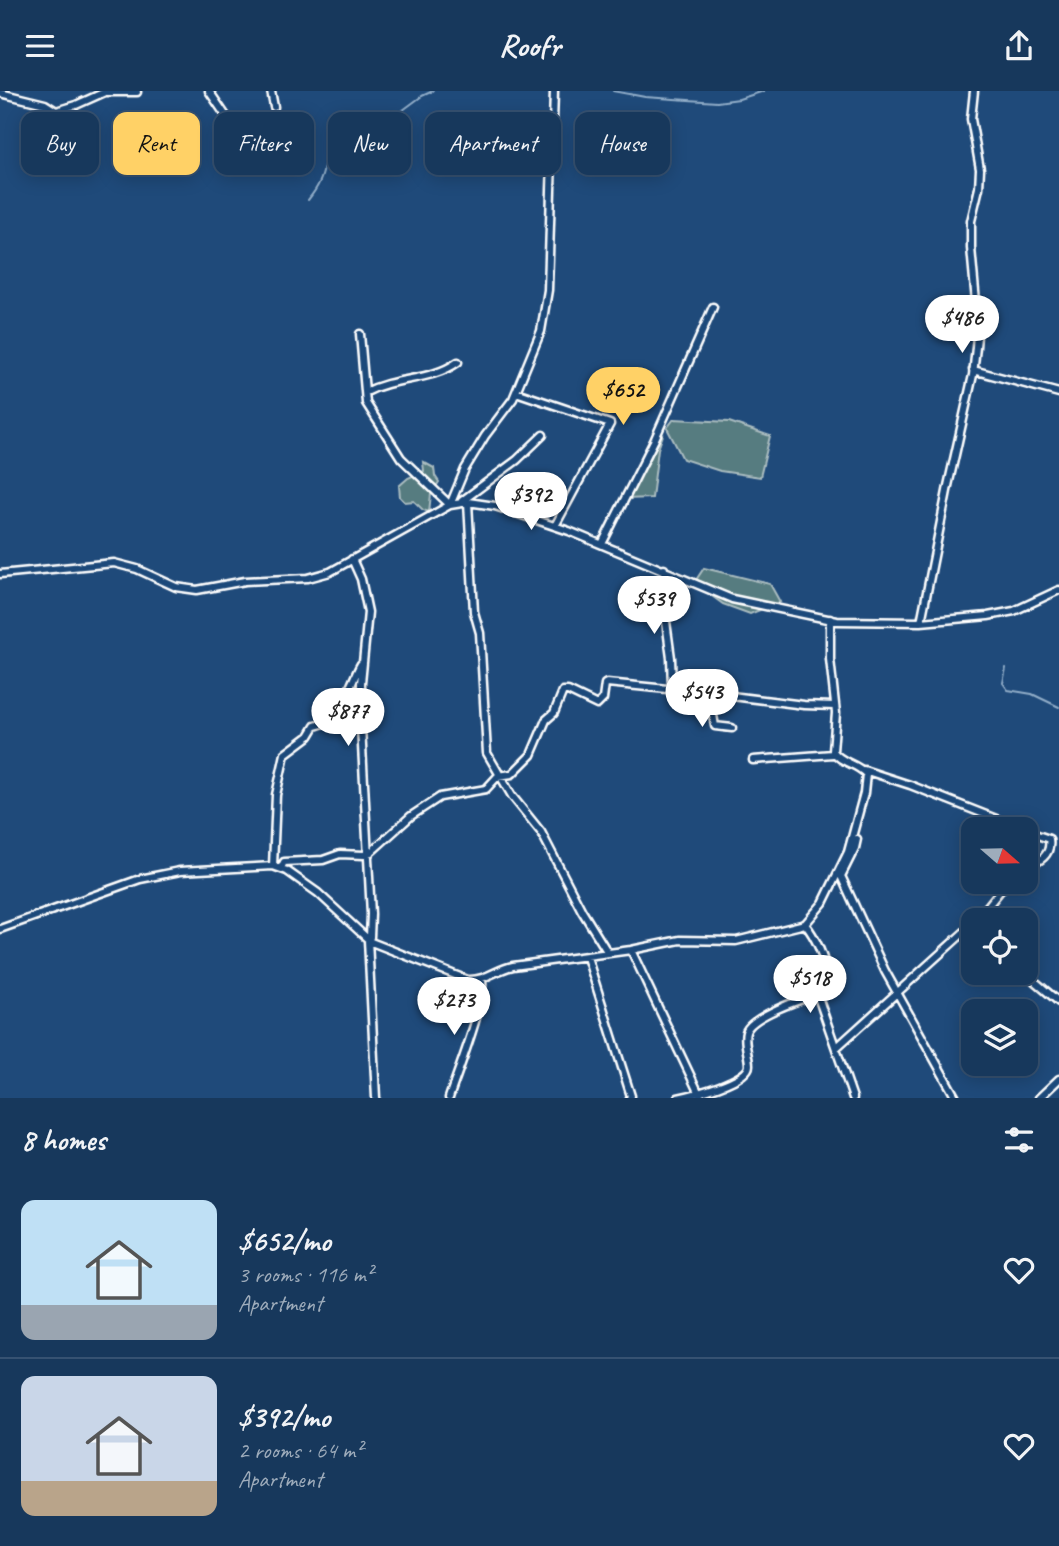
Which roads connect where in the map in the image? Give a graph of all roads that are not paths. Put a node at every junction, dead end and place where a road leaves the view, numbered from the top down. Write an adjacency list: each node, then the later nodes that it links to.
1 (209, 91): 8 (street)
2 (271, 91): 7 (street)
3 (554, 91): 14 (street)
4 (974, 91): 12 (street)
5 (137, 92): 6 (street)
6 (0, 93)
7 (274, 107)
8 (223, 112)
9 (713, 307): 20 (street)
10 (360, 334): 13 (street)
11 (458, 362): 13 (street)
12 (974, 370): 15 (street); 26 (street)
13 (366, 392): 18 (street)
14 (516, 392): 18 (street); 19 (street)
15 (1059, 393)
16 (543, 435): 17 (street)
17 (464, 502): 18 (street); 19 (street); 35 (street)
18 (450, 505): 21 (street)
19 (555, 526): 20 (street)
20 (602, 544): 22 (street)
21 (352, 559): 23 (street); 27 (street)
22 (664, 569): 25 (street); 28 (street)
23 (0, 574)
24 (1059, 590): 26 (street)
25 (830, 619): 26 (street); 30 (street)
26 (922, 622)
27 (364, 661): 39 (street); 41 (street)
28 (672, 687): 29 (street); 35 (street)
29 (709, 694): 30 (street); 31 (street)
30 (834, 706): 32 (street)
31 (732, 728)
32 (834, 754): 33 (street); 34 (street)
33 (753, 760)
34 (863, 769): 36 (street); 37 (street)
35 (501, 775): 39 (street); 50 (street)
36 (991, 817)
37 (856, 826): 45 (street); 54 (street)
38 (1038, 835): 40 (street)
39 (368, 853): 42 (street); 48 (street)
40 (1038, 862)
41 (273, 866): 42 (street); 46 (street)
42 (281, 868): 48 (street)
43 (998, 894): 44 (street)
44 (986, 908)
45 (805, 924): 49 (street); 55 (street)
46 (0, 929)
47 (961, 936): 54 (street)
48 (368, 940): 52 (street); 61 (street)
49 (631, 950): 50 (street); 59 (street)
50 (608, 953): 51 (street)
51 (587, 957): 52 (street); 60 (street)
52 (482, 979): 62 (street)
53 (1038, 984): 56 (street)
54 (897, 992): 57 (street); 65 (street)
55 (817, 994): 57 (street); 59 (street)
56 (1059, 1002)
57 (836, 1048): 64 (street)
58 (1059, 1079): 66 (street)
59 (700, 1096): 63 (street)
60 (633, 1097)
61 (376, 1098)
62 (449, 1098)
63 (678, 1098)
64 (853, 1098)
65 (956, 1098)
66 (1039, 1098)

